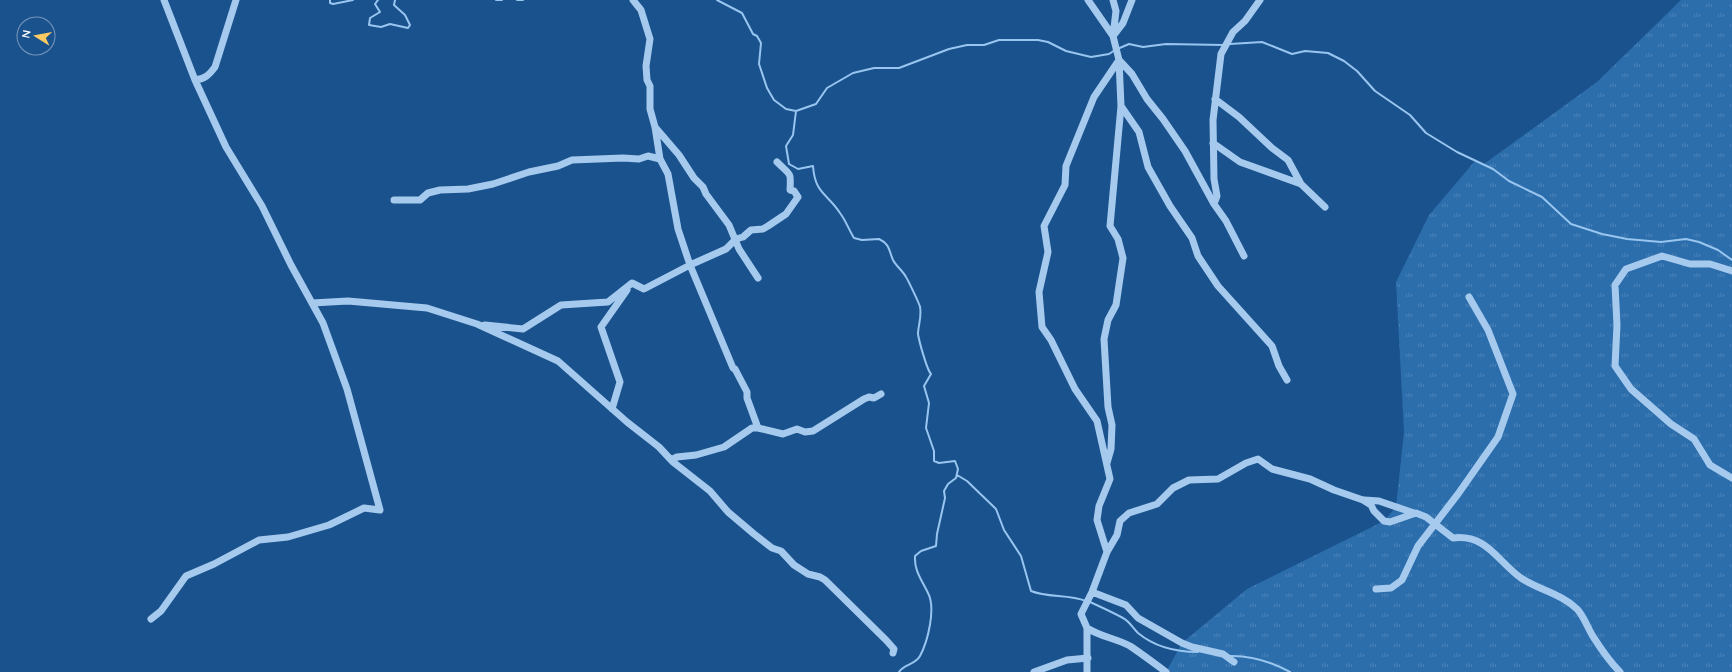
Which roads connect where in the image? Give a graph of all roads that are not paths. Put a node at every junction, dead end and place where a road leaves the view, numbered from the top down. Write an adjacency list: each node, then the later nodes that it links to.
1 (164, 0): 10 (street)
2 (236, 0): 10 (street)
3 (633, 0): 13 (street)
4 (1088, 0): 8 (street)
5 (1113, 0): 8 (street)
6 (1132, 0): 8 (street)
7 (1260, 0): 11 (street)
8 (1113, 36): 9 (street)
9 (1119, 60): 12 (street); 19 (street); 35 (street)
10 (195, 80): 28 (street)
11 (1215, 99): 14 (street); 17 (street)
12 (1121, 106): 30 (street); 35 (street)
13 (655, 127): 15 (street); 21 (street)
14 (1213, 143): 17 (street); 19 (street)
15 (660, 159): 18 (street); 23 (street)
16 (778, 162): 21 (street)
17 (1301, 184): 20 (street)
18 (394, 200)
19 (1214, 204): 22 (street)
20 (1325, 207)
21 (736, 239): 23 (street); 25 (street)
22 (1244, 256)
23 (690, 265): 26 (street); 33 (street)
24 (1732, 271): 36 (street)
25 (758, 278)
26 (632, 283): 29 (street); 32 (street)
27 (1469, 297): 39 (street)
28 (312, 303): 29 (street); 43 (street)
29 (476, 324): 32 (street)
30 (1287, 380)
31 (881, 394): 33 (street)
32 (612, 409): 34 (street)
33 (758, 428): 34 (street)
34 (671, 460): 45 (street)
35 (1106, 464): 40 (street)
36 (1732, 478)
37 (1363, 500): 38 (street); 38 (street); 40 (street)
38 (1416, 513): 39 (street)
39 (1435, 524): 41 (street); 51 (street)
40 (1107, 552): 42 (street)
41 (1376, 589)
42 (1092, 592): 44 (street); 47 (street)
43 (151, 619)
44 (1087, 628): 46 (street); 50 (street)
45 (893, 653)
46 (1088, 658): 48 (street); 49 (street)
47 (1234, 662)
48 (1034, 672)
49 (1087, 672)
50 (1166, 672)
51 (1620, 672)

